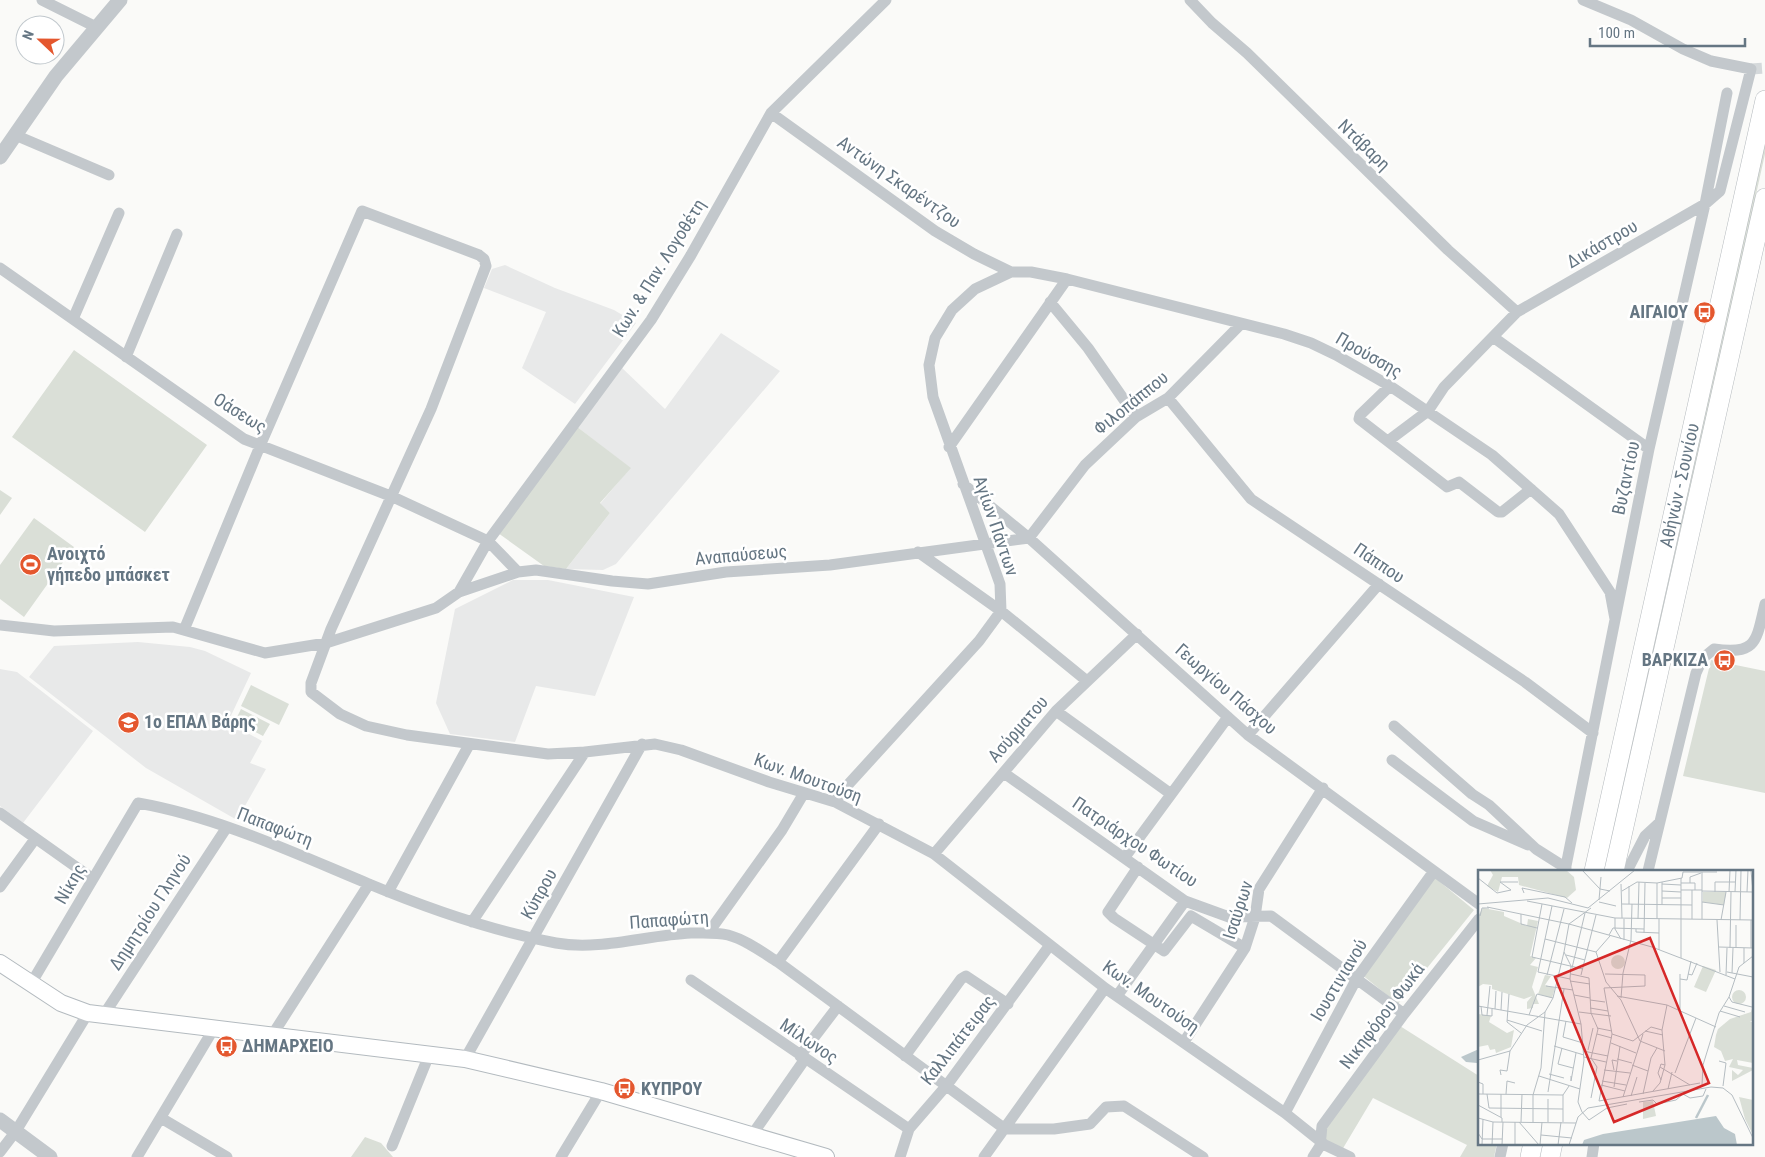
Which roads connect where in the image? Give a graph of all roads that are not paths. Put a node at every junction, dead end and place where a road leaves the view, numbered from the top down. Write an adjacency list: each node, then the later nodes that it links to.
1 (42, 0): 6 (street)
2 (120, 0): 6 (street)
3 (886, 0): 9 (street, Κων. & Παν. Λογοθέτη)
4 (1190, 0): 21 (street, Ντάβαρη)
5 (1583, 0): 14 (street)
6 (96, 27): 10 (street)
7 (1727, 93): 14 (street, Βυζαντίου)
8 (1765, 100): 77 (main road, Αθήνών - Σουνίου)
9 (770, 114): 18 (street, Αντώνη Σκαρέντζου); 38 (street, Κων. & Παν. Λογοθέτη)
10 (15, 135): 11 (street); 12 (street)
11 (0, 157)
12 (109, 175)
13 (1765, 198): 78 (main road, Αθήνών - Σουνίου)
14 (1705, 204): 21 (street, Δικάστρου); 33 (street, Βυζαντίου)
15 (119, 213): 22 (street)
16 (177, 234): 25 (street)
17 (0, 268): 22 (street, Οάσεως)
18 (1011, 272): 19 (street, Προύσσης); 32 (street, Αγίων Πάντων)
19 (1067, 278): 20 (street); 23 (street, Προύσσης)
20 (1050, 302): 29 (street); 32 (street)
21 (1517, 312): 24 (street, Δικάστρου)
22 (73, 319): 25 (street, Οάσεως)
23 (1241, 324): 26 (street, Προύσσης); 27 (street, Φιλοπάππου)
24 (1493, 337): 28 (street, Δικάστρου); 33 (street)
25 (126, 357): 31 (street, Οάσεως)
26 (1390, 386): 28 (street, Προύσσης); 30 (street)
27 (1168, 398): 29 (street, Φιλοπάππου); 42 (street, Πάππου)
28 (1428, 411): 30 (street, Δικάστρου); 35 (street, Προύσσης)
29 (1136, 417): 37 (street, Φιλοπάππου)
30 (1388, 441): 35 (street)
31 (260, 446): 36 (street, Οάσεως); 36 (street, Κων. Μουτούση); 48 (street)
32 (950, 447): 34 (street, Αγίων Πάντων)
33 (1649, 449): 46 (street, Βυζαντίου)
34 (963, 484): 37 (street, Γεωργίου Πάσχου); 39 (street, Αγίων Πάντων)
35 (1531, 489): 46 (street, Προύσσης)
36 (393, 497): 38 (street, Οάσεως); 50 (street, Κων. Μουτούση)
37 (1029, 538): 39 (street, Αναπαύσεως); 49 (street, Γεωργίου Πάσχου)
38 (488, 541): 41 (street); 43 (street, Κων. & Παν. Λογοθέτη)
39 (985, 543): 40 (street, Αναπαύσεως); 45 (street, Αγίων Πάντων)
40 (918, 552): 41 (street, Αναπαύσεως); 45 (street)
41 (518, 572): 43 (street, Αναπαύσεως)
42 (1379, 584): 55 (street, Πάππου); 56 (street)
43 (459, 592): 50 (street)
44 (1765, 604): 69 (street)
45 (1001, 611): 51 (street); 65 (street)
46 (1615, 619): 55 (street, Βυζαντίου)
47 (0, 625): 48 (street)
48 (184, 630): 50 (street)
49 (1138, 634): 51 (street, Ασύρματου); 53 (street, Γεωργίου Πάσχου)
50 (326, 643): 58 (street, Κων. Μουτούση)
51 (1087, 681): 52 (street, Ασύρματου)
52 (1056, 711): 61 (street, Ασύρματου); 64 (street)
53 (1228, 717): 56 (street, Γεωργίου Πάσχου); 64 (street)
54 (1394, 726): 72 (street)
55 (1593, 733): 76 (street, Βυζαντίου)
56 (1248, 735): 62 (street, Γεωργίου Πάσχου)
57 (642, 744): 59 (street, Κων. Μουτούση); 63 (street, Κων. Μουτούση); 92 (street, Κύπρου)
58 (469, 745): 59 (street, Κων. Μουτούση); 85 (street)
59 (585, 752): 90 (street)
60 (1392, 760): 72 (street)
61 (1004, 773): 73 (street, Ασύρματου); 74 (street, Πατριάρχου Φωτίου)
62 (1323, 788): 81 (street, Γεωργίου Πάσχου); 88 (street, Ισαύρων)
63 (804, 793): 65 (street, Κων. Μουτούση); 91 (street)
64 (1171, 794): 74 (street)
65 (835, 802): 68 (street, Κων. Μουτούση)
66 (138, 803): 70 (street, Παπαφώτη); 82 (street, Νίκης)
67 (0, 813): 71 (street)
68 (879, 824): 73 (street, Κων. Μουτούση); 96 (street)
69 (1658, 824): 79 (street); 80 (street)
70 (227, 827): 83 (street, Παπαφώτη); 106 (street, Δημητρίου Γληνού)
71 (36, 839): 82 (street); 84 (street)
72 (1536, 849): 76 (street)
73 (934, 854): 94 (street, Κων. Μουτούση)
74 (1125, 857): 75 (street, Πατριάρχου Φωτίου)
75 (1138, 867): 86 (street, Πατριάρχου Φωτίου); 93 (street)
76 (1566, 869)
77 (1594, 870)
78 (1614, 870)
79 (1627, 870)
80 (1648, 870)
81 (1434, 871): 87 (street, Γεωργίου Πάσχου); 98 (street, Ιουστινιανού)
82 (93, 879): 100 (street, Νίκης)
83 (369, 884): 85 (street, Παπαφώτη); 108 (street)
84 (0, 887)
85 (388, 892): 90 (street, Παπαφώτη)
86 (1185, 900): 88 (street, Πατριάρχου Φωτίου); 93 (street)
87 (1478, 903)
88 (1255, 917): 95 (street, Ισαύρων); 98 (street, Πατριάρχου Φωτίου)
89 (1478, 920): 105 (street, Νικηφόρου Φωκά)
90 (472, 922): 92 (street, Παπαφώτη)
91 (709, 932): 92 (street, Παπαφώτη); 96 (street, Παπαφώτη)
92 (534, 938): 113 (street, Κύπρου)
93 (1153, 945): 95 (street); 102 (street)
94 (1050, 946): 101 (street, Κων. Μουτούση); 103 (street, Καλλιπάτειρας)
95 (1245, 948): 109 (street, Ισαύρων)
96 (778, 962): 104 (street, Παπαφώτη)
97 (0, 963): 100 (main road)
98 (1357, 978): 105 (street, Πατριάρχου Φωτίου); 116 (street, Ιουστινιανού)
99 (691, 980): 112 (street, Μίλωνος)
100 (32, 982): 106 (main road)
101 (1106, 988): 102 (street, Κων. Μουτούση); 120 (street)
102 (1117, 996): 109 (street, Κων. Μουτούση)
103 (1008, 1004): 111 (street); 114 (street, Καλλιπάτειρας)
104 (838, 1006): 111 (street, Παπαφώτη); 112 (street)
105 (1404, 1014): 123 (street, Νικηφόρου Φωκά)
106 (95, 1015): 107 (main road); 121 (street, Δημητρίου Γληνού)
107 (213, 1030): 108 (main road); 117 (street)
108 (271, 1037): 110 (main road)
109 (1184, 1042): 116 (street, Κων. Μουτούση)
110 (429, 1055): 113 (main road); 128 (street)
111 (905, 1056): 114 (street, Παπαφώτη)
112 (802, 1058): 119 (street, Μίλωνος); 122 (street)
113 (465, 1059): 115 (main road)
114 (947, 1085): 119 (street, Καλλιπάτειρας); 120 (street, Παπαφώτη)
115 (601, 1091): 122 (main road); 134 (street)
116 (1285, 1113): 123 (street, Κων. Μουτούση)
117 (161, 1118): 132 (street); 133 (street)
118 (0, 1120): 121 (street)
119 (909, 1129): 136 (street, Καλλιπάτειρας)
120 (1005, 1129): 137 (street); 138 (street)
121 (16, 1131): 129 (street, Δημητρίου Γληνού); 131 (street)
122 (752, 1135): 130 (main road)
123 (1320, 1139): 139 (street, Νικηφόρου Φωκά); 140 (street)
124 (1503, 1144): 141 (street)
125 (1533, 1144): 142 (main road)
126 (1553, 1144): 143 (main road)
127 (1594, 1144): 144 (street)
128 (392, 1146)
129 (0, 1152)
130 (803, 1154): 135 (main road)
131 (50, 1157)
132 (138, 1157)
133 (227, 1157)
134 (561, 1157)
135 (826, 1157)
136 (900, 1157)
137 (984, 1157)
138 (1203, 1157)
139 (1313, 1157)
140 (1350, 1157)
141 (1500, 1157)
142 (1530, 1157)
143 (1550, 1157)
144 (1592, 1157)

